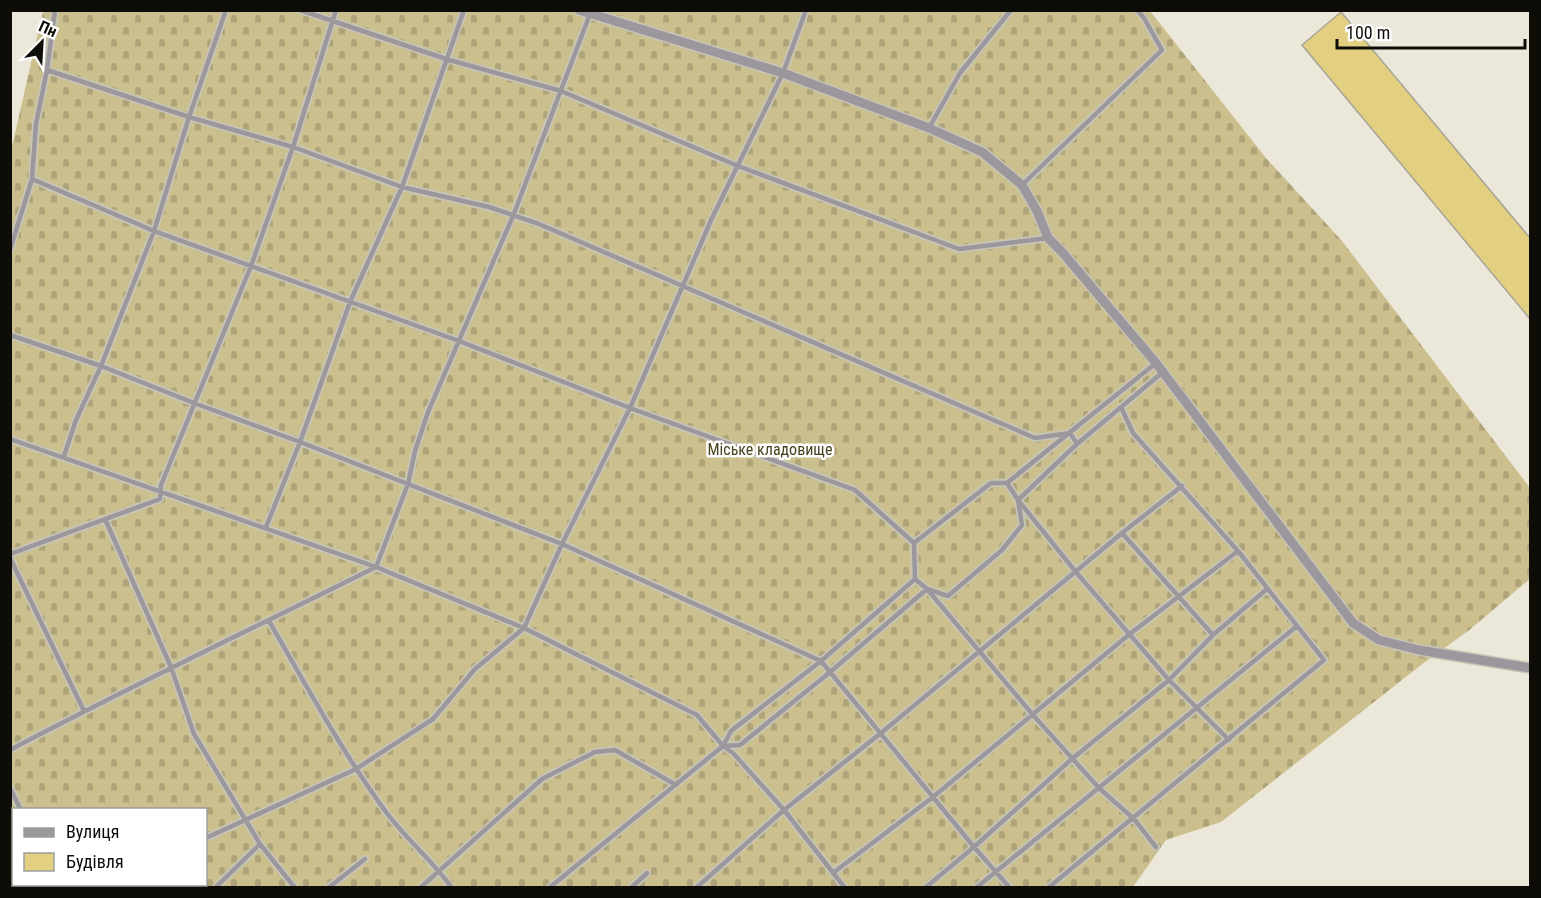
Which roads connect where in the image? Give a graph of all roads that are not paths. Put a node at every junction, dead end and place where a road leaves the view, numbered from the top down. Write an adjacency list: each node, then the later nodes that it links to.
1 (55, 10): 13 (lane)
2 (226, 10): 16 (lane)
3 (300, 10): 11 (lane)
4 (336, 10): 11 (lane)
5 (464, 10): 12 (lane)
6 (579, 10): 10 (street)
7 (806, 10): 14 (lane)
8 (1011, 10): 17 (lane)
9 (1137, 10): 21 (lane)
10 (591, 12): 14 (street); 15 (lane)
11 (332, 20): 12 (lane); 18 (lane)
12 (446, 59): 15 (lane); 22 (lane)
13 (47, 70): 16 (lane); 20 (lane)
14 (783, 73): 17 (street); 19 (lane)
15 (561, 91): 19 (lane); 23 (lane)
16 (189, 117): 18 (lane); 24 (lane)
17 (929, 128): 21 (street)
18 (293, 147): 22 (lane); 27 (lane)
19 (738, 166): 25 (lane); 28 (lane)
20 (32, 180): 24 (lane); 26 (lane)
21 (1022, 184): 25 (street)
22 (402, 187): 23 (lane); 29 (lane)
23 (513, 216): 28 (lane); 31 (lane)
24 (154, 231): 27 (lane); 33 (lane)
25 (1048, 238): 32 (street)
26 (10, 250)
27 (250, 266): 29 (lane); 35 (lane)
28 (683, 287): 37 (lane); 38 (lane)
29 (350, 302): 31 (lane); 40 (lane)
30 (10, 335): 33 (lane)
31 (459, 341): 37 (lane); 44 (lane)
32 (1156, 363): 34 (street); 38 (lane)
33 (101, 366): 35 (lane); 42 (lane)
34 (1163, 372): 36 (lane); 69 (street)
35 (194, 403): 40 (lane); 46 (lane)
36 (1121, 407): 41 (lane); 45 (lane)
37 (630, 408): 51 (lane); 52 (lane)
38 (1070, 433): 41 (lane); 43 (lane)
39 (10, 439): 42 (lane)
40 (300, 442): 44 (lane); 49 (lane)
41 (1077, 444): 47 (lane)
42 (64, 456): 46 (lane)
43 (1007, 483): 47 (lane); 51 (lane)
44 (408, 484): 52 (lane); 55 (lane)
45 (1182, 486): 50 (lane); 53 (lane)
46 (161, 490): 48 (lane); 49 (lane)
47 (1018, 500): 56 (lane); 58 (lane)
48 (105, 519): 54 (lane); 68 (lane)
49 (266, 527): 55 (lane)
50 (1122, 533): 56 (lane); 60 (lane)
51 (914, 543): 57 (lane)
52 (562, 544): 63 (lane); 67 (lane)
53 (1238, 551): 59 (lane); 60 (lane)
54 (10, 556): 73 (lane)
55 (376, 567): 61 (lane); 63 (lane)
56 (1075, 571): 64 (lane); 66 (lane)
57 (915, 579): 58 (lane); 67 (lane)
58 (927, 589): 66 (lane); 70 (lane)
59 (1267, 589): 62 (lane); 65 (lane)
60 (1179, 597): 64 (lane); 65 (lane)
61 (269, 621): 68 (lane); 80 (lane)
62 (1297, 626): 72 (lane); 76 (lane)
63 (524, 628): 77 (lane); 80 (lane)
64 (1131, 633): 71 (lane); 74 (lane)
65 (1214, 635): 71 (lane)
66 (979, 651): 74 (lane); 75 (lane)
67 (821, 661): 70 (lane); 77 (lane)
68 (171, 667): 73 (lane); 87 (lane)
69 (1530, 668)
70 (829, 673): 75 (lane); 77 (lane)
71 (1168, 680): 72 (lane); 79 (lane)
72 (1198, 707): 76 (lane); 83 (lane)
73 (84, 711): 78 (lane)
74 (1033, 716): 79 (lane); 84 (lane)
75 (881, 733): 84 (lane); 86 (lane)
76 (1229, 740): 88 (lane)
77 (723, 746): 81 (lane); 86 (lane)
78 (10, 750)
79 (1073, 758): 83 (lane); 91 (lane)
80 (356, 769): 87 (lane); 94 (lane)
81 (676, 785): 94 (lane); 103 (lane)
82 (10, 788): 85 (lane)
83 (1099, 788): 88 (lane); 95 (lane)
84 (933, 797): 91 (lane); 97 (lane)
85 (20, 808)
86 (784, 810): 97 (lane); 105 (lane)
87 (244, 818): 89 (lane); 90 (lane)
88 (1134, 819): 92 (lane); 110 (lane)
89 (207, 837)
90 (260, 844): 98 (lane); 99 (lane)
91 (974, 847): 95 (lane); 107 (lane)
92 (1156, 847)
93 (365, 859): 100 (lane)
94 (440, 871): 101 (lane); 102 (lane)
95 (996, 871): 108 (lane); 109 (lane)
96 (647, 873): 104 (lane)
97 (834, 873): 106 (lane)
98 (215, 888)
99 (295, 888)
100 (328, 888)
101 (420, 888)
102 (452, 888)
103 (549, 888)
104 (631, 888)
105 (696, 888)
106 (846, 888)
107 (925, 888)
108 (976, 888)
109 (1010, 888)
110 (1048, 888)

